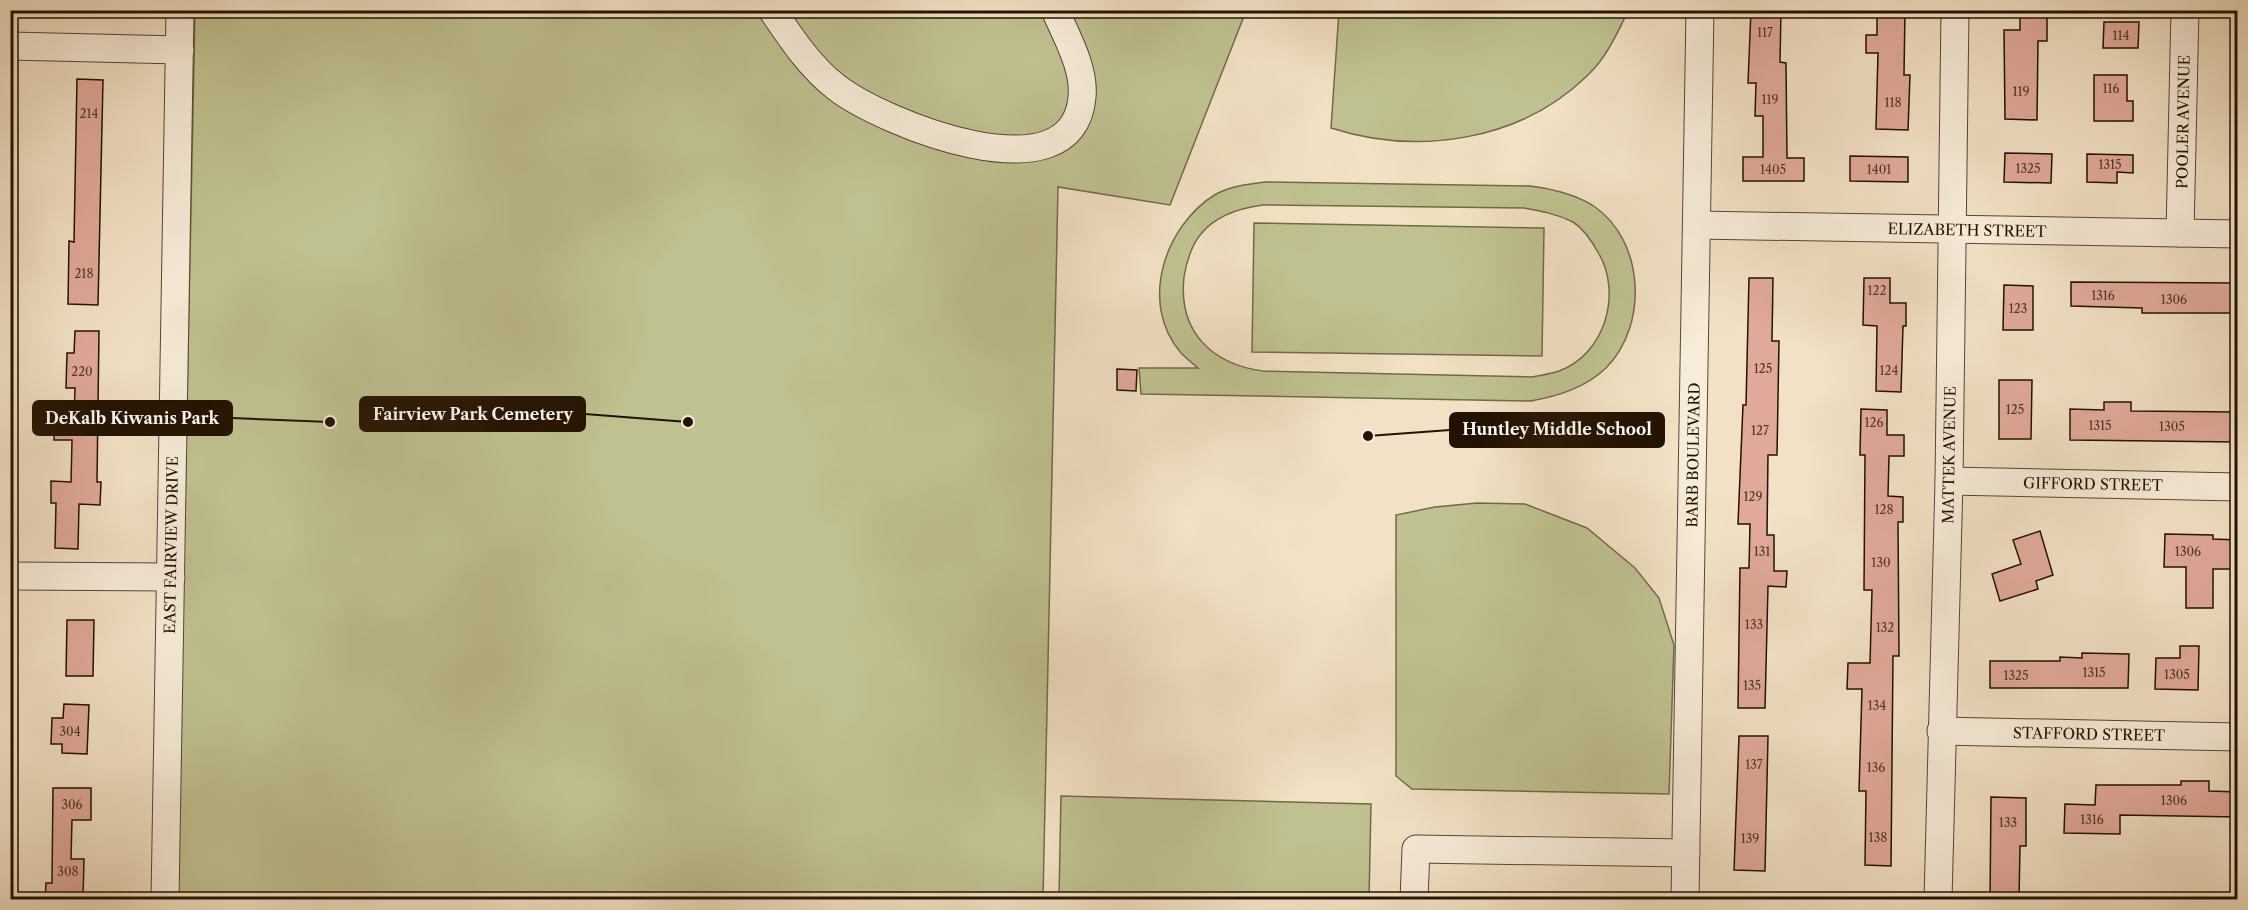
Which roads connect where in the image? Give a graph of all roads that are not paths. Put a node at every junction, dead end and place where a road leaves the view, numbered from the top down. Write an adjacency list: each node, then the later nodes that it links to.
1 (180, 10): 8 (street, EAST FAIRVIEW DRIVE)
2 (772, 10): 3 (street)
3 (1055, 10)
4 (1700, 10): 9 (street, BARB BOULEVARD)
5 (1955, 10): 10 (street, MATTEK AVENUE)
6 (2185, 10): 11 (street, POOLER AVENUE)
7 (10, 46): 8 (street)
8 (180, 50): 16 (street, EAST FAIRVIEW DRIVE)
9 (1697, 225): 10 (street, ELIZABETH STREET); 19 (street, BARB BOULEVARD)
10 (1952, 230): 11 (street, ELIZABETH STREET); 13 (street, MATTEK AVENUE)
11 (2180, 232): 12 (street, ELIZABETH STREET)
12 (2238, 234)
13 (1949, 481): 14 (street, GIFFORD STREET); 17 (street, MATTEK AVENUE)
14 (2238, 487)
15 (10, 576): 16 (street)
16 (171, 577): 20 (street, EAST FAIRVIEW DRIVE)
17 (1941, 731): 18 (street, STAFFORD STREET); 23 (street, MATTEK AVENUE)
18 (2238, 737)
19 (1686, 853): 21 (street); 22 (street, BARB BOULEVARD)
20 (165, 900)
21 (1414, 900)
22 (1685, 900)
23 (1938, 900)

